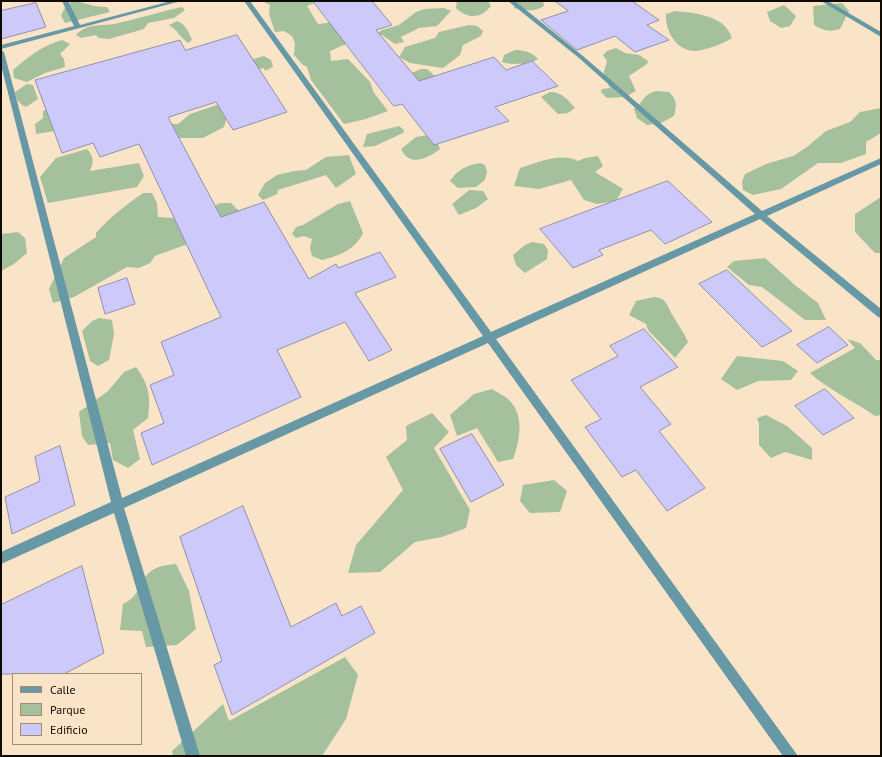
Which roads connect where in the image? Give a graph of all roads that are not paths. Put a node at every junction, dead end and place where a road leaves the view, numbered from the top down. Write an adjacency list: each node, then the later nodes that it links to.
1 (65, 1): 6 (street)
2 (178, 1): 6 (street)
3 (247, 1): 13 (street)
4 (512, 1): 11 (street)
5 (824, 1): 7 (street)
6 (77, 26): 8 (street)
7 (881, 35)
8 (1, 47)
9 (1, 52): 14 (street)
10 (881, 162): 11 (street)
11 (762, 216): 12 (street); 13 (street)
12 (881, 314)
13 (490, 338): 14 (street); 17 (street)
14 (118, 506): 15 (street); 16 (street)
15 (1, 558)
16 (193, 756)
17 (791, 756)

